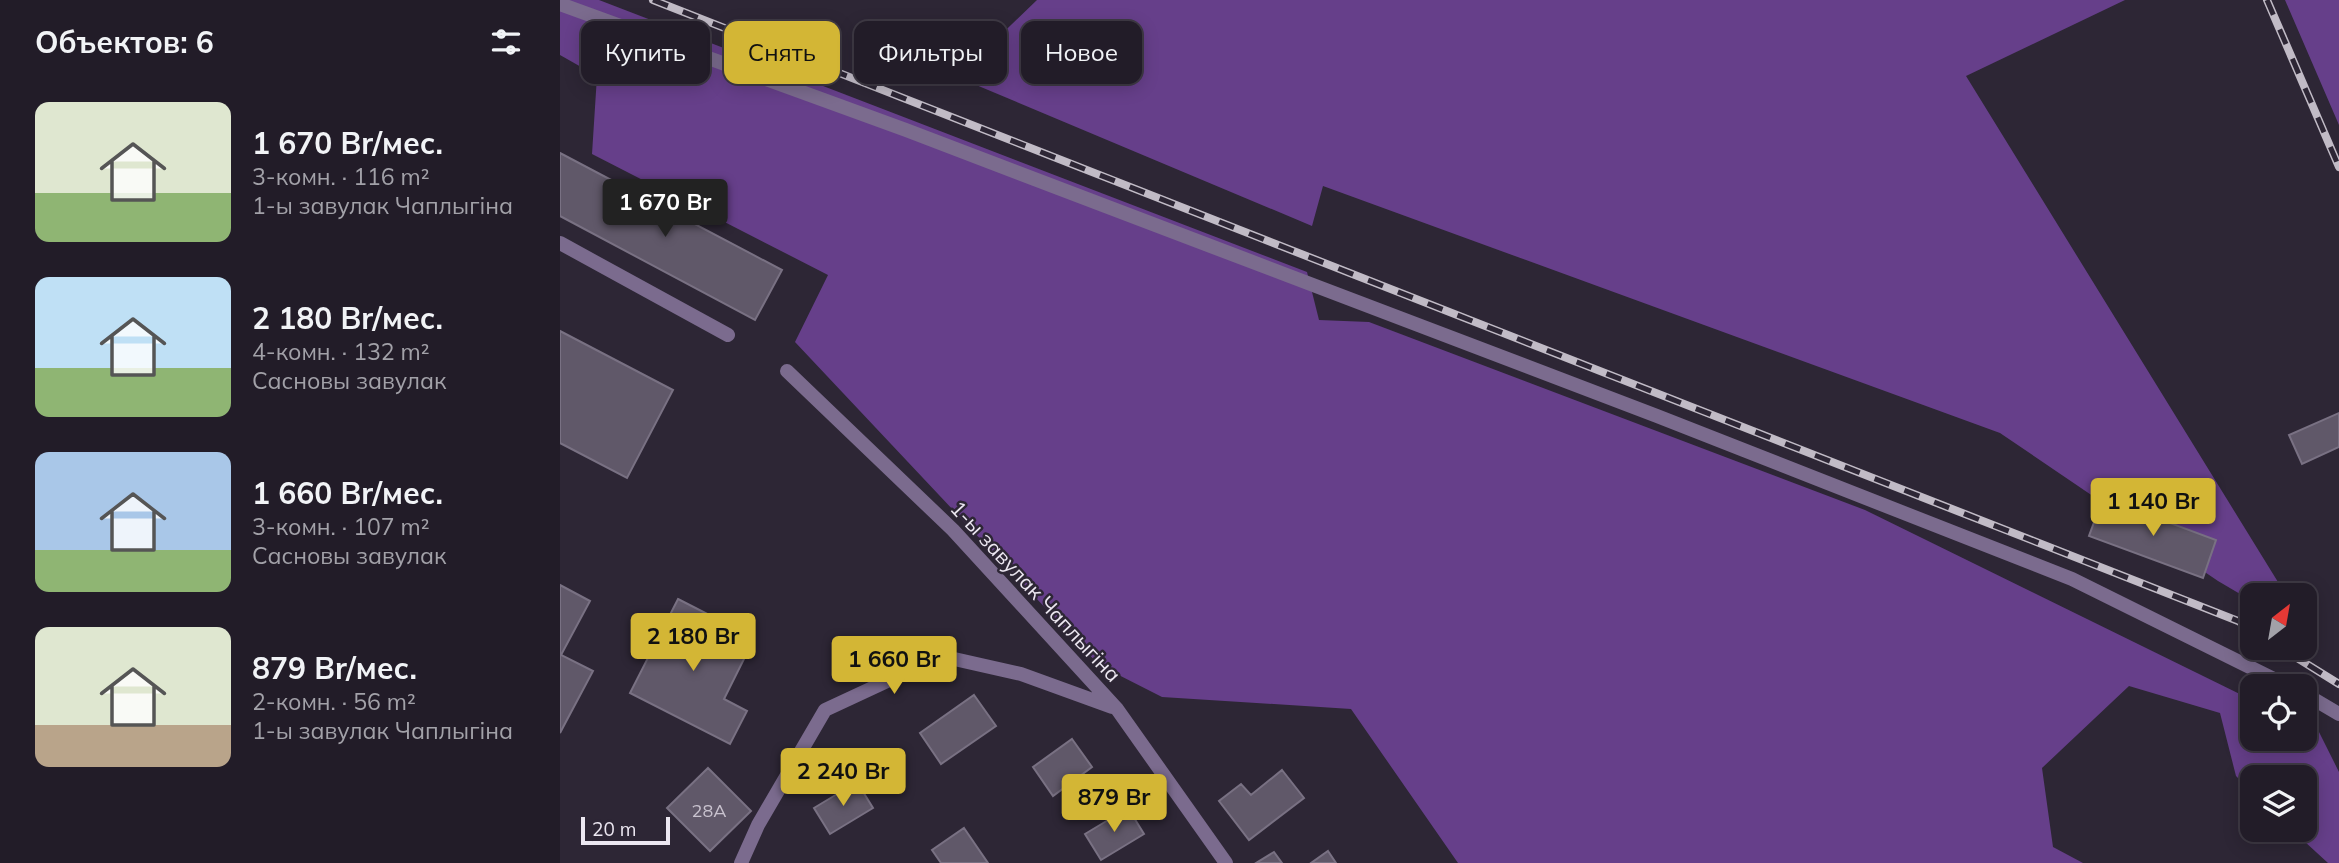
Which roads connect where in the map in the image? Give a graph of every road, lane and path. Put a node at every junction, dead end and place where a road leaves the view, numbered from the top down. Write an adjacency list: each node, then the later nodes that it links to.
1 (560, 4): 5 (street)
2 (560, 243): 3 (street)
3 (728, 335)
4 (787, 371): 7 (street, 1-ы завулак Чаплыгіна)
5 (2264, 674)
6 (2317, 701): 8 (street)
7 (1117, 709): 9 (street); 10 (street, 1-ы завулак Чаплыгіна)
8 (2339, 714)
9 (741, 863)
10 (1226, 863)

